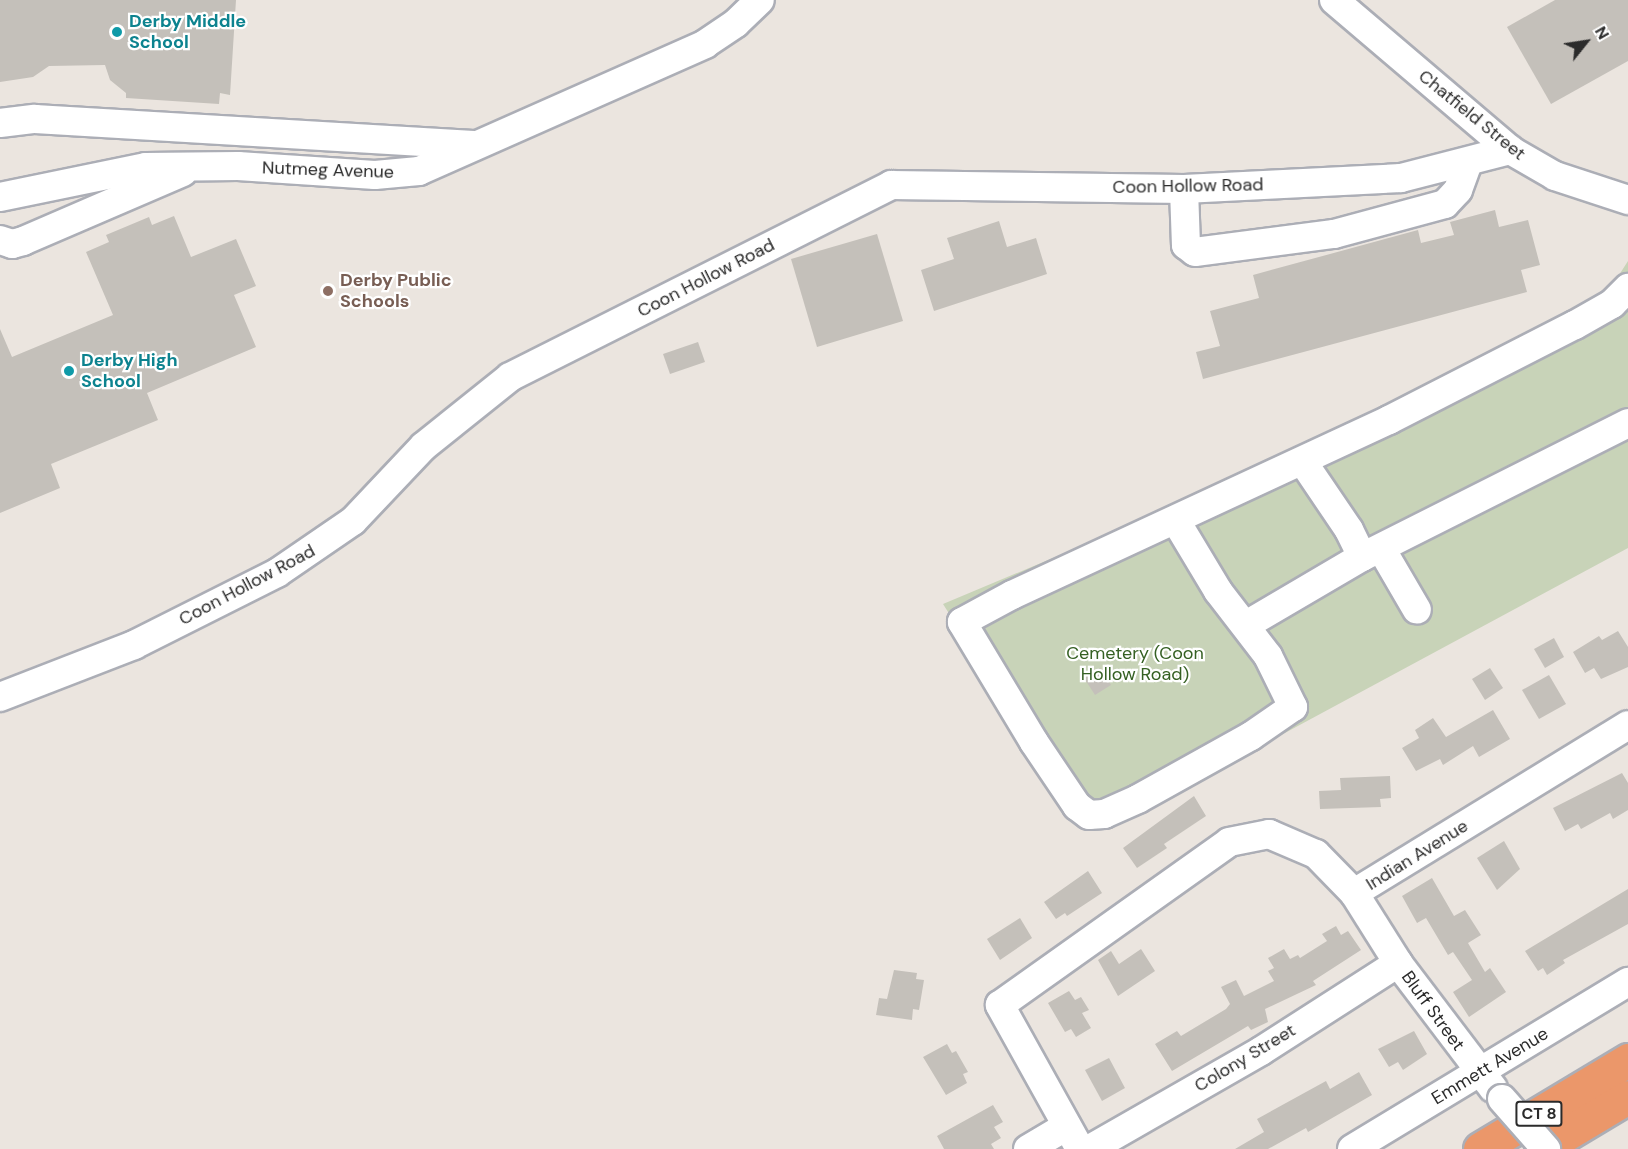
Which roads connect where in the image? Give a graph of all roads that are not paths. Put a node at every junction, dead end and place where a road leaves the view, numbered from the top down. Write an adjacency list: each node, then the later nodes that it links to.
1 (760, 0): 4 (street, Nutmeg Avenue)
2 (1334, 0): 5 (street, Chatfield Street)
3 (0, 123): 4 (street)
4 (478, 145): 7 (street, Nutmeg Avenue)
5 (1510, 150): 6 (street, Coon Hollow Road); 10 (street, Chatfield Street)
6 (1468, 163): 8 (street, Coon Hollow Road); 8 (street)
7 (196, 166): 9 (street, Nutmeg Avenue); 11 (street)
8 (1184, 189): 19 (street, Coon Hollow Road)
9 (0, 197)
10 (1628, 200)
11 (0, 240)
12 (1628, 288): 14 (street)
13 (1628, 423): 16 (street)
14 (1303, 462): 15 (street); 16 (street)
15 (1176, 521): 18 (street); 18 (street)
16 (1372, 553): 17 (street); 18 (street)
17 (1417, 610)
18 (1246, 625)
19 (0, 697)
20 (1628, 724): 21 (street, Indian Avenue)
21 (1354, 893): 22 (street, Bluff Street); 30 (street, Indian Avenue)
22 (1398, 963): 26 (street, Bluff Street); 32 (street, Colony Street)
23 (1628, 982): 26 (street, Emmett Avenue)
24 (1628, 1055): 27 (highway)
25 (1628, 1060): 27 (highway, CT 8)
26 (1480, 1074): 33 (street, Emmett Avenue); 36 (street, Bluff Street, bridge)
27 (1597, 1079): 34 (highway, CT 8)
28 (1628, 1096): 35 (highway, CT 8)
29 (1628, 1117): 37 (highway)
30 (1073, 1137): 31 (street)
31 (1028, 1149)
32 (1090, 1149)
33 (1352, 1149)
34 (1480, 1149)
35 (1541, 1149)
36 (1546, 1149)
37 (1564, 1149)

